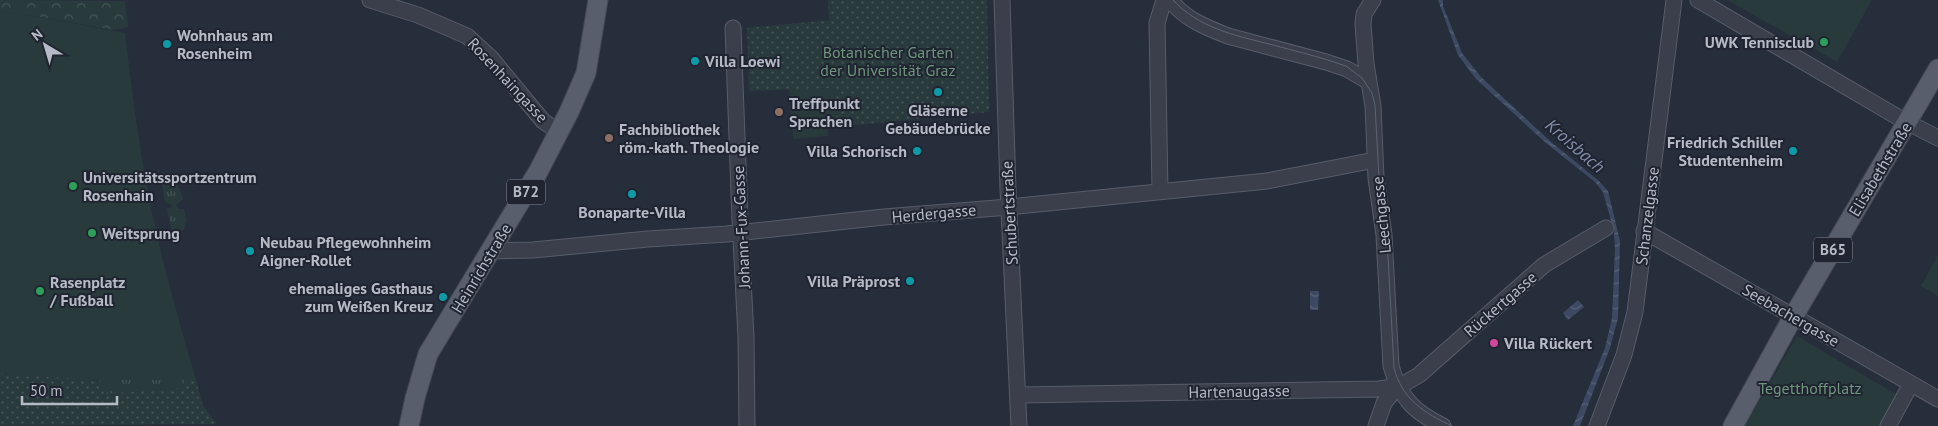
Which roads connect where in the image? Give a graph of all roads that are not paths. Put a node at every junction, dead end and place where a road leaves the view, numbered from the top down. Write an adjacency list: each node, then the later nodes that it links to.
1 (370, 0): 13 (street, Rosenhaingasse)
2 (598, 0): 13 (main road, Heinrichstraße / B72)
3 (1002, 0): 17 (street, Schubertstraße)
4 (1164, 0): 16 (street)
5 (1170, 0): 11 (street)
6 (1374, 0): 11 (street, Leechgasse)
7 (1674, 0): 19 (street, Schanzelgasse)
8 (1698, 0): 12 (street)
9 (733, 28): 20 (street, Johann-Fux-Gasse)
10 (1938, 69): 12 (main road, Elisabethstraße / B65)
11 (1369, 82): 15 (street, Leechgasse)
12 (1908, 122): 14 (street); 22 (main road, Elisabethstraße / B65)
13 (559, 132): 21 (main road, Heinrichstraße / B72)
14 (1938, 138)
15 (1375, 160): 16 (street, Herdergasse); 24 (street, Leechgasse)
16 (1160, 191): 17 (street, Herdergasse)
17 (1009, 206): 20 (street, Herdergasse); 25 (street, Schubertstraße)
18 (1606, 228): 24 (street, Rückertgasse)
19 (1644, 231): 22 (street, Seebachergasse); 32 (street, Schanzelgasse)
20 (741, 232): 21 (street, Herdergasse); 28 (street, Johann-Fux-Gasse)
21 (491, 251): 27 (main road, Heinrichstraße / B72)
22 (1794, 317): 23 (street, Seebachergasse); 33 (main road, Elisabethstraße / B65)
23 (1911, 384): 26 (street, Seebachergasse); 34 (street)
24 (1398, 386): 25 (street, Hartenaugasse); 30 (street); 31 (street)
25 (1018, 395): 29 (street, Schubertstraße)
26 (1938, 399)
27 (409, 426)
28 (747, 426)
29 (1019, 426)
30 (1376, 426)
31 (1443, 426)
32 (1597, 426)
33 (1733, 426)
34 (1888, 426)

